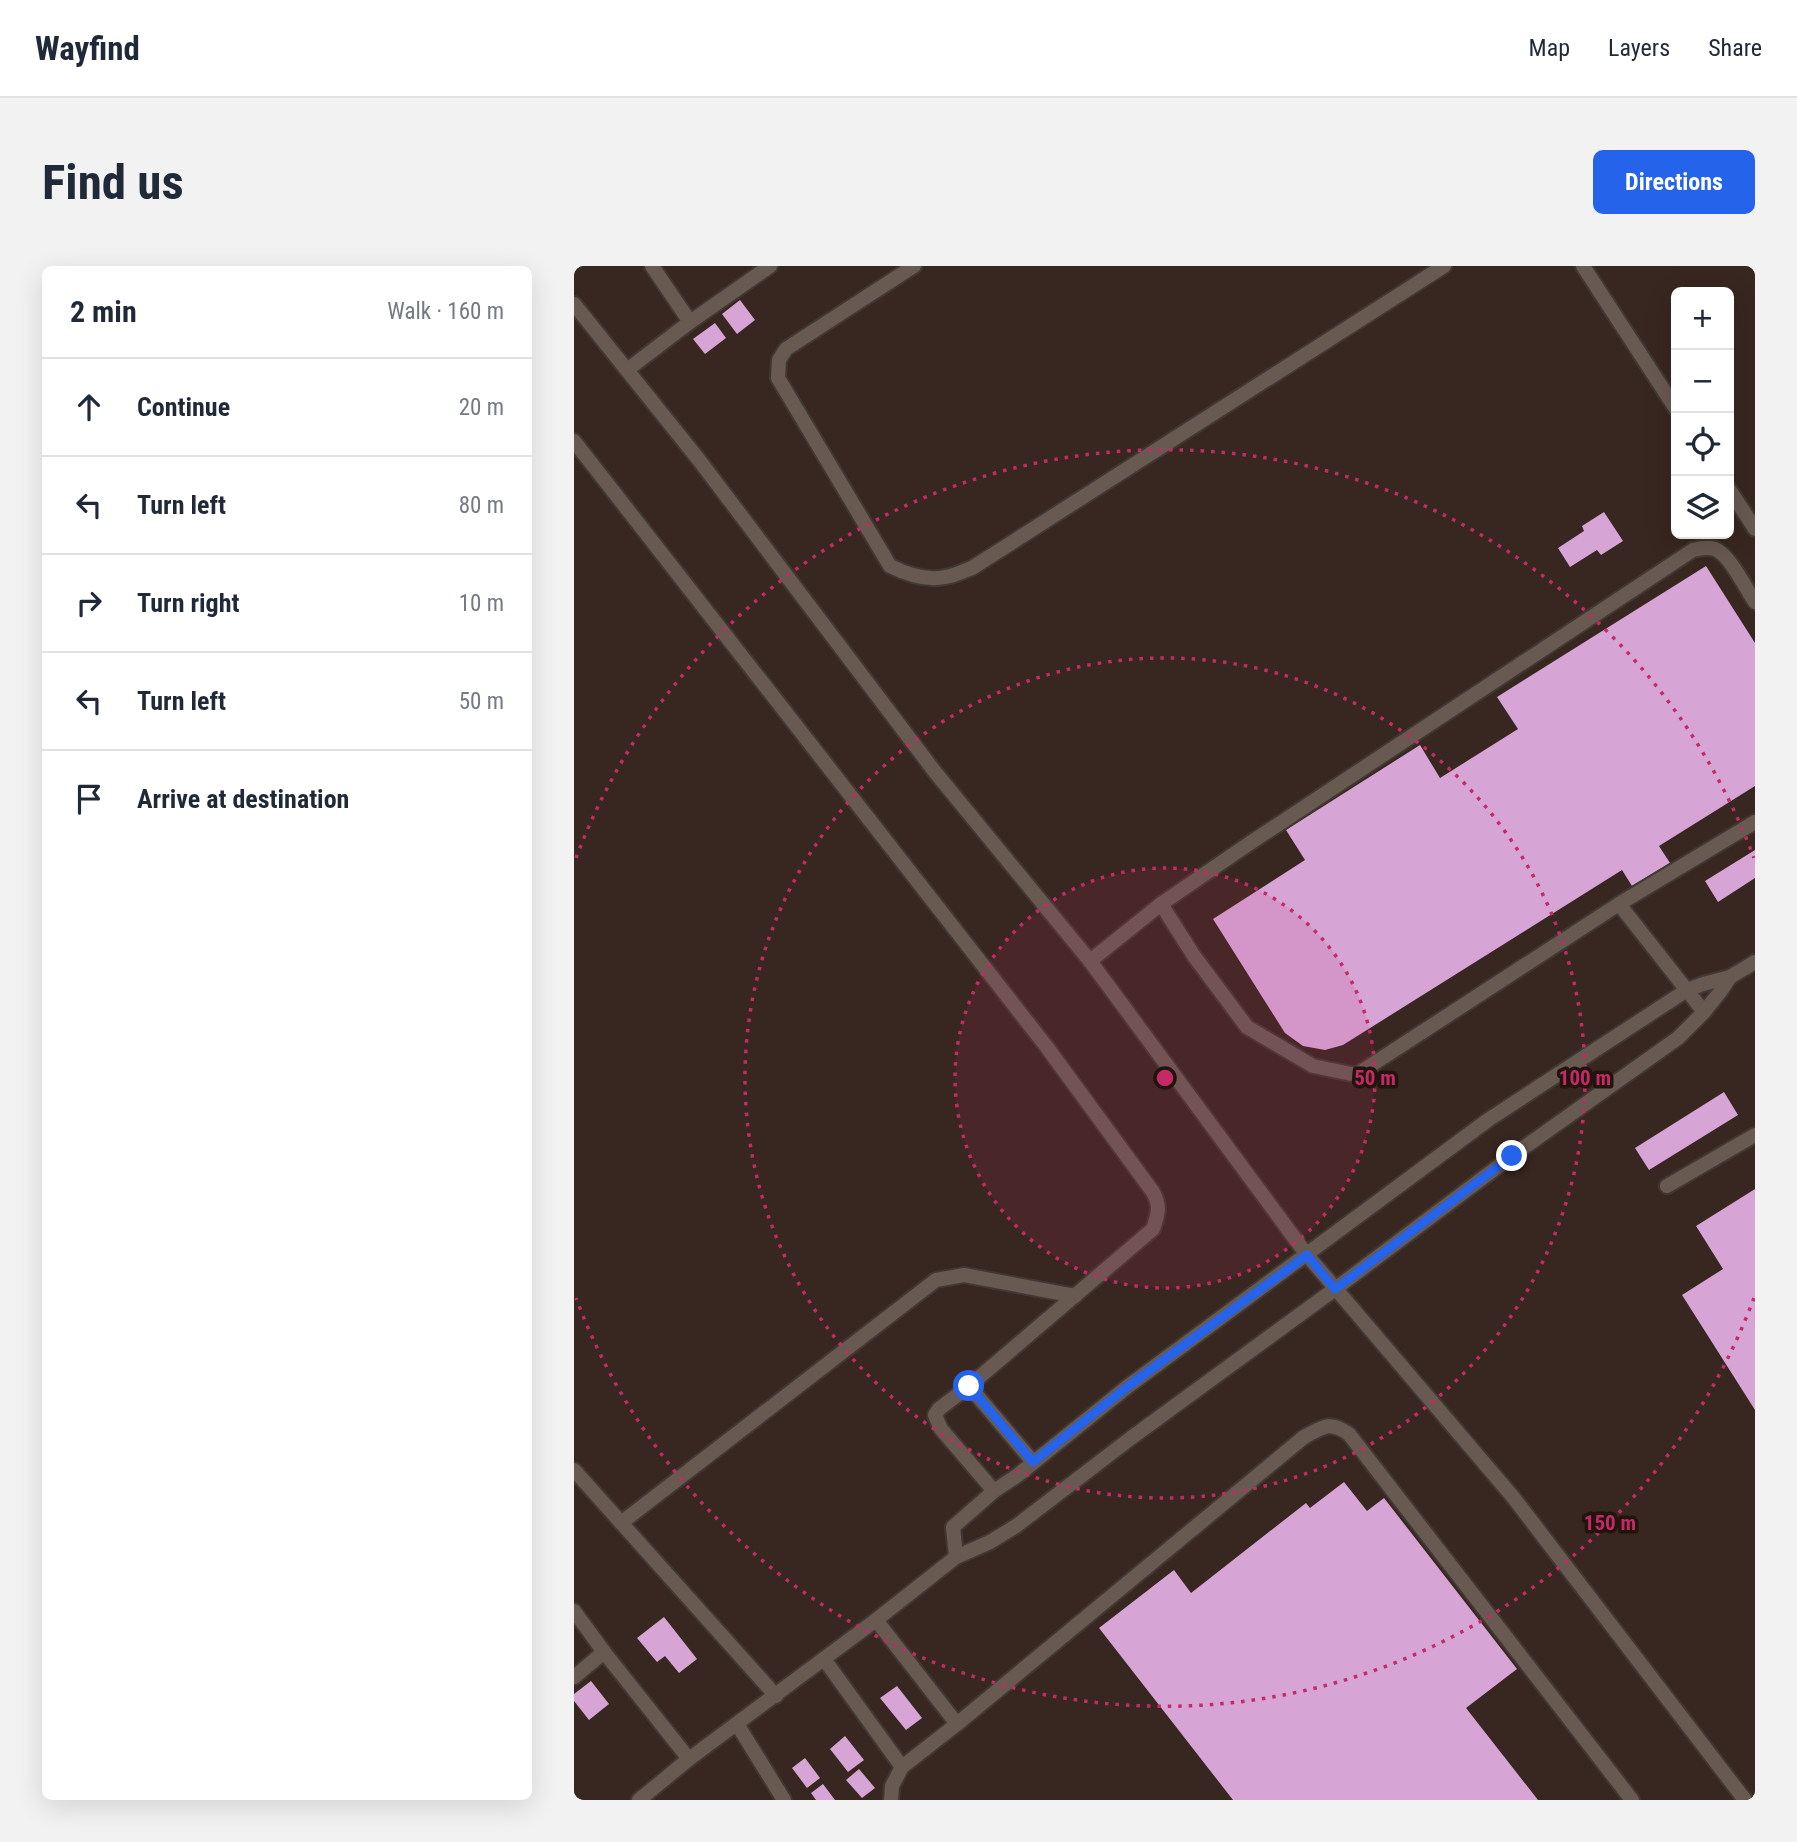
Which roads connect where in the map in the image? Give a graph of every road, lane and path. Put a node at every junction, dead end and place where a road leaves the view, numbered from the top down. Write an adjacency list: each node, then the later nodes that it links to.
1 (652, 266): 7 (lane)
2 (769, 266): 7 (lane)
3 (914, 266): 4 (lane)
4 (1444, 266)
5 (1583, 266): 9 (lane)
6 (574, 304): 8 (lane)
7 (690, 322): 8 (lane)
8 (627, 370): 17 (lane)
9 (1671, 401)
10 (574, 441): 26 (lane)
11 (1734, 497): 12 (lane)
12 (1755, 529)
13 (1755, 602): 15 (lane)
14 (1755, 822): 16 (lane)
15 (1161, 904): 16 (lane); 17 (lane)
16 (1619, 904): 20 (lane)
17 (1090, 961): 24 (lane)
18 (1755, 962): 19 (lane)
19 (1730, 977): 20 (lane); 21 (lane)
20 (1687, 990): 21 (lane); 24 (lane)
21 (1704, 1012): 25 (lane)
22 (1755, 1135): 23 (lane)
23 (1667, 1186)
24 (1307, 1255): 25 (lane); 28 (lane)
25 (1335, 1289): 32 (lane); 47 (lane)
26 (1075, 1296): 27 (lane); 31 (lane)
27 (969, 1386): 28 (lane); 30 (lane)
28 (1033, 1462): 30 (lane)
29 (574, 1470): 31 (lane)
30 (994, 1491): 32 (lane)
31 (621, 1523): 38 (lane)
32 (956, 1557): 34 (lane)
33 (574, 1611): 35 (lane)
34 (876, 1620): 36 (lane); 40 (lane)
35 (604, 1653): 37 (lane); 41 (lane)
36 (824, 1660): 38 (lane); 42 (lane)
37 (574, 1676)
38 (776, 1696): 39 (lane)
39 (737, 1724): 41 (lane); 44 (lane)
40 (957, 1724): 42 (lane); 46 (lane)
41 (690, 1759): 43 (lane)
42 (902, 1767): 45 (lane)
43 (639, 1800)
44 (784, 1800)
45 (891, 1800)
46 (1632, 1800)
47 (1745, 1800)

